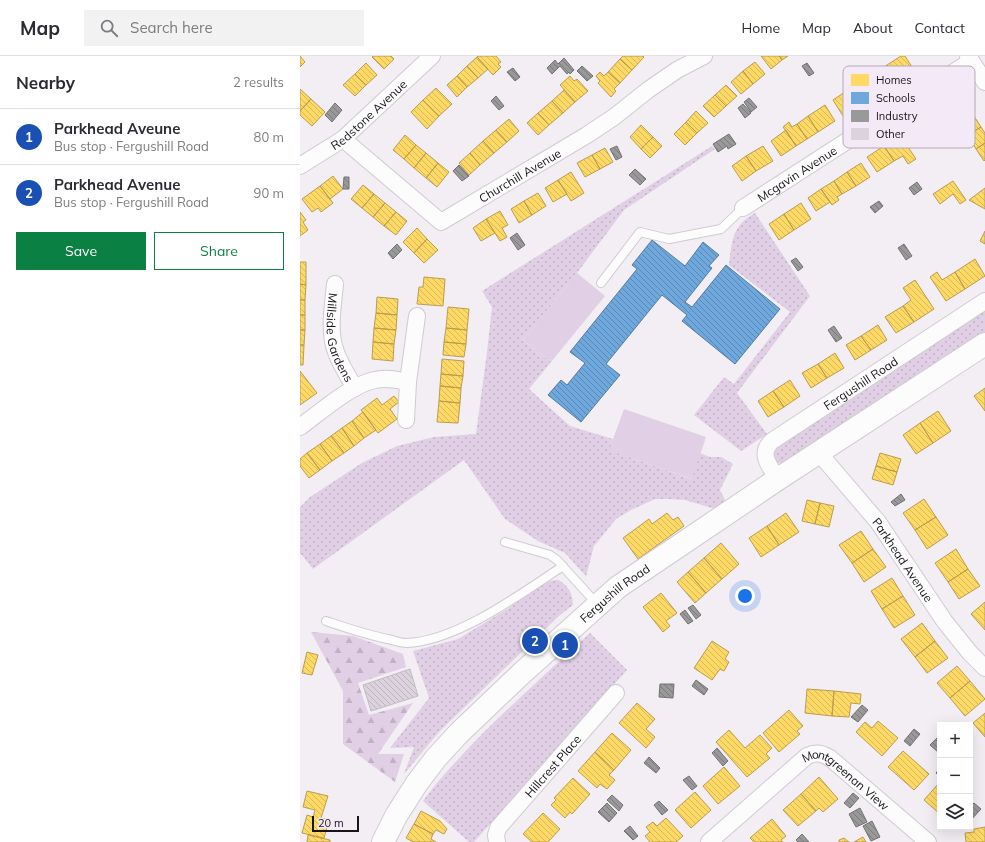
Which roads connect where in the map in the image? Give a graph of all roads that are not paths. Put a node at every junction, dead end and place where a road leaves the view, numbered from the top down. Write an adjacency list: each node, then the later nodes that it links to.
1 (432, 56): 6 (street, Redstone Avenue)
2 (704, 56): 6 (street, Churchill Avenue)
3 (970, 58): 4 (street, Mcgavin Avenue); 5 (street)
4 (958, 66)
5 (985, 82)
6 (344, 139): 8 (street, Redstone Avenue)
7 (843, 142): 9 (street, Mcgavin Avenue)
8 (300, 166)
9 (743, 208): 10 (lane)
10 (601, 283)
11 (335, 284): 16 (street, Millside Gardens)
12 (985, 301): 20 (street, Fergushill Road)
13 (417, 316): 15 (street)
14 (985, 344): 19 (main road, Fergushill Road)
15 (408, 382): 16 (street, Millside Gardens); 17 (street)
16 (354, 388): 18 (street, Millside Gardens)
17 (406, 420)
18 (300, 427)
19 (819, 453): 20 (main road, Fergushill Road); 25 (street, Parkhead Avenue)
20 (778, 479): 23 (main road, Fergushill Road)
21 (505, 542): 22 (lane)
22 (563, 566): 23 (lane); 24 (lane)
23 (598, 605): 27 (main road, Fergushill Road)
24 (326, 621)
25 (985, 668)
26 (616, 693): 28 (street, Hillcrest Place)
27 (383, 842)
28 (497, 842)
29 (710, 842): 30 (street, Montgreenan View)
30 (928, 842)

